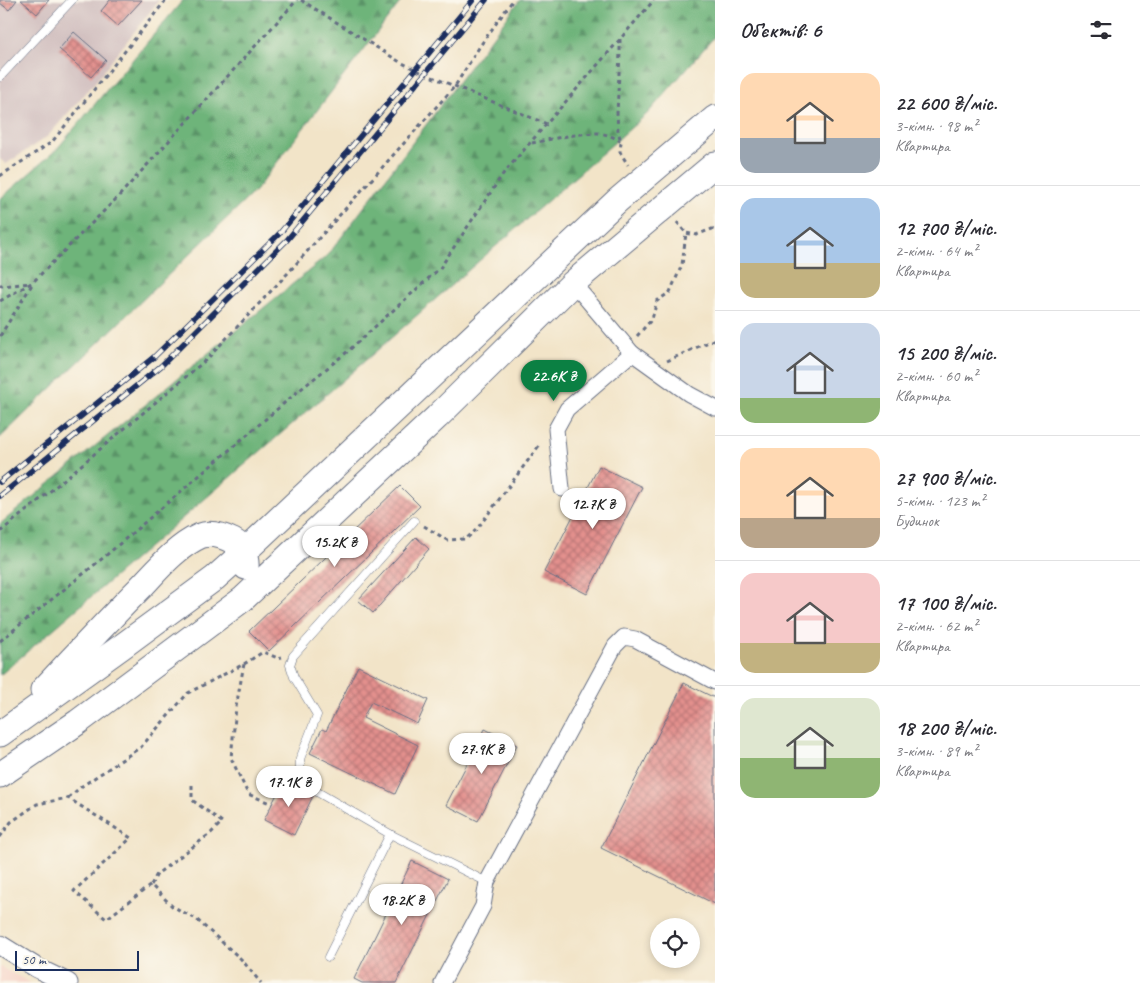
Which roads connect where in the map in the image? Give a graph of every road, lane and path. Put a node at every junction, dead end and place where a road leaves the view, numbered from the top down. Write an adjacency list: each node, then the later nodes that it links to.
1 (166, 0): 16 (path)
2 (297, 0): 20 (path)
3 (301, 0): 9 (path)
4 (513, 0): 9 (path)
5 (654, 0): 7 (path)
6 (67, 2): 8 (lane)
7 (620, 38): 11 (path); 12 (path)
8 (0, 77)
9 (455, 86): 11 (path); 32 (path)
10 (715, 118): 33 (highway)
11 (547, 124): 13 (path)
12 (621, 142): 13 (path); 14 (path)
13 (530, 144): 35 (path)
14 (626, 162)
15 (715, 164): 21 (highway)
16 (0, 176)
17 (674, 219): 19 (path)
18 (715, 229): 19 (path)
19 (686, 233): 26 (path)
20 (33, 282): 22 (path); 23 (path); 24 (path)
21 (573, 283): 26 (street); 34 (highway)
22 (0, 284)
23 (0, 301)
24 (0, 336)
25 (715, 339): 27 (path)
26 (629, 350): 27 (street); 30 (street)
27 (650, 366): 28 (street)
28 (715, 408)
29 (545, 439): 31 (path)
30 (562, 489)
31 (414, 521): 36 (lane)
32 (0, 532)
33 (243, 552): 34 (highway); 39 (highway); 39 (highway)
34 (243, 599): 40 (highway)
35 (0, 641)
36 (293, 656): 37 (path); 44 (lane)
37 (244, 664): 42 (path); 43 (path)
38 (715, 682): 46 (street)
39 (1, 733)
40 (0, 775)
41 (192, 785): 47 (path)
42 (68, 798): 45 (path); 47 (path)
43 (272, 804)
44 (390, 834): 46 (lane); 49 (lane)
45 (0, 837)
46 (487, 882): 50 (street)
47 (151, 885): 52 (path)
48 (0, 944): 51 (street)
49 (328, 957)
50 (446, 982)
51 (68, 983)
52 (261, 983)

